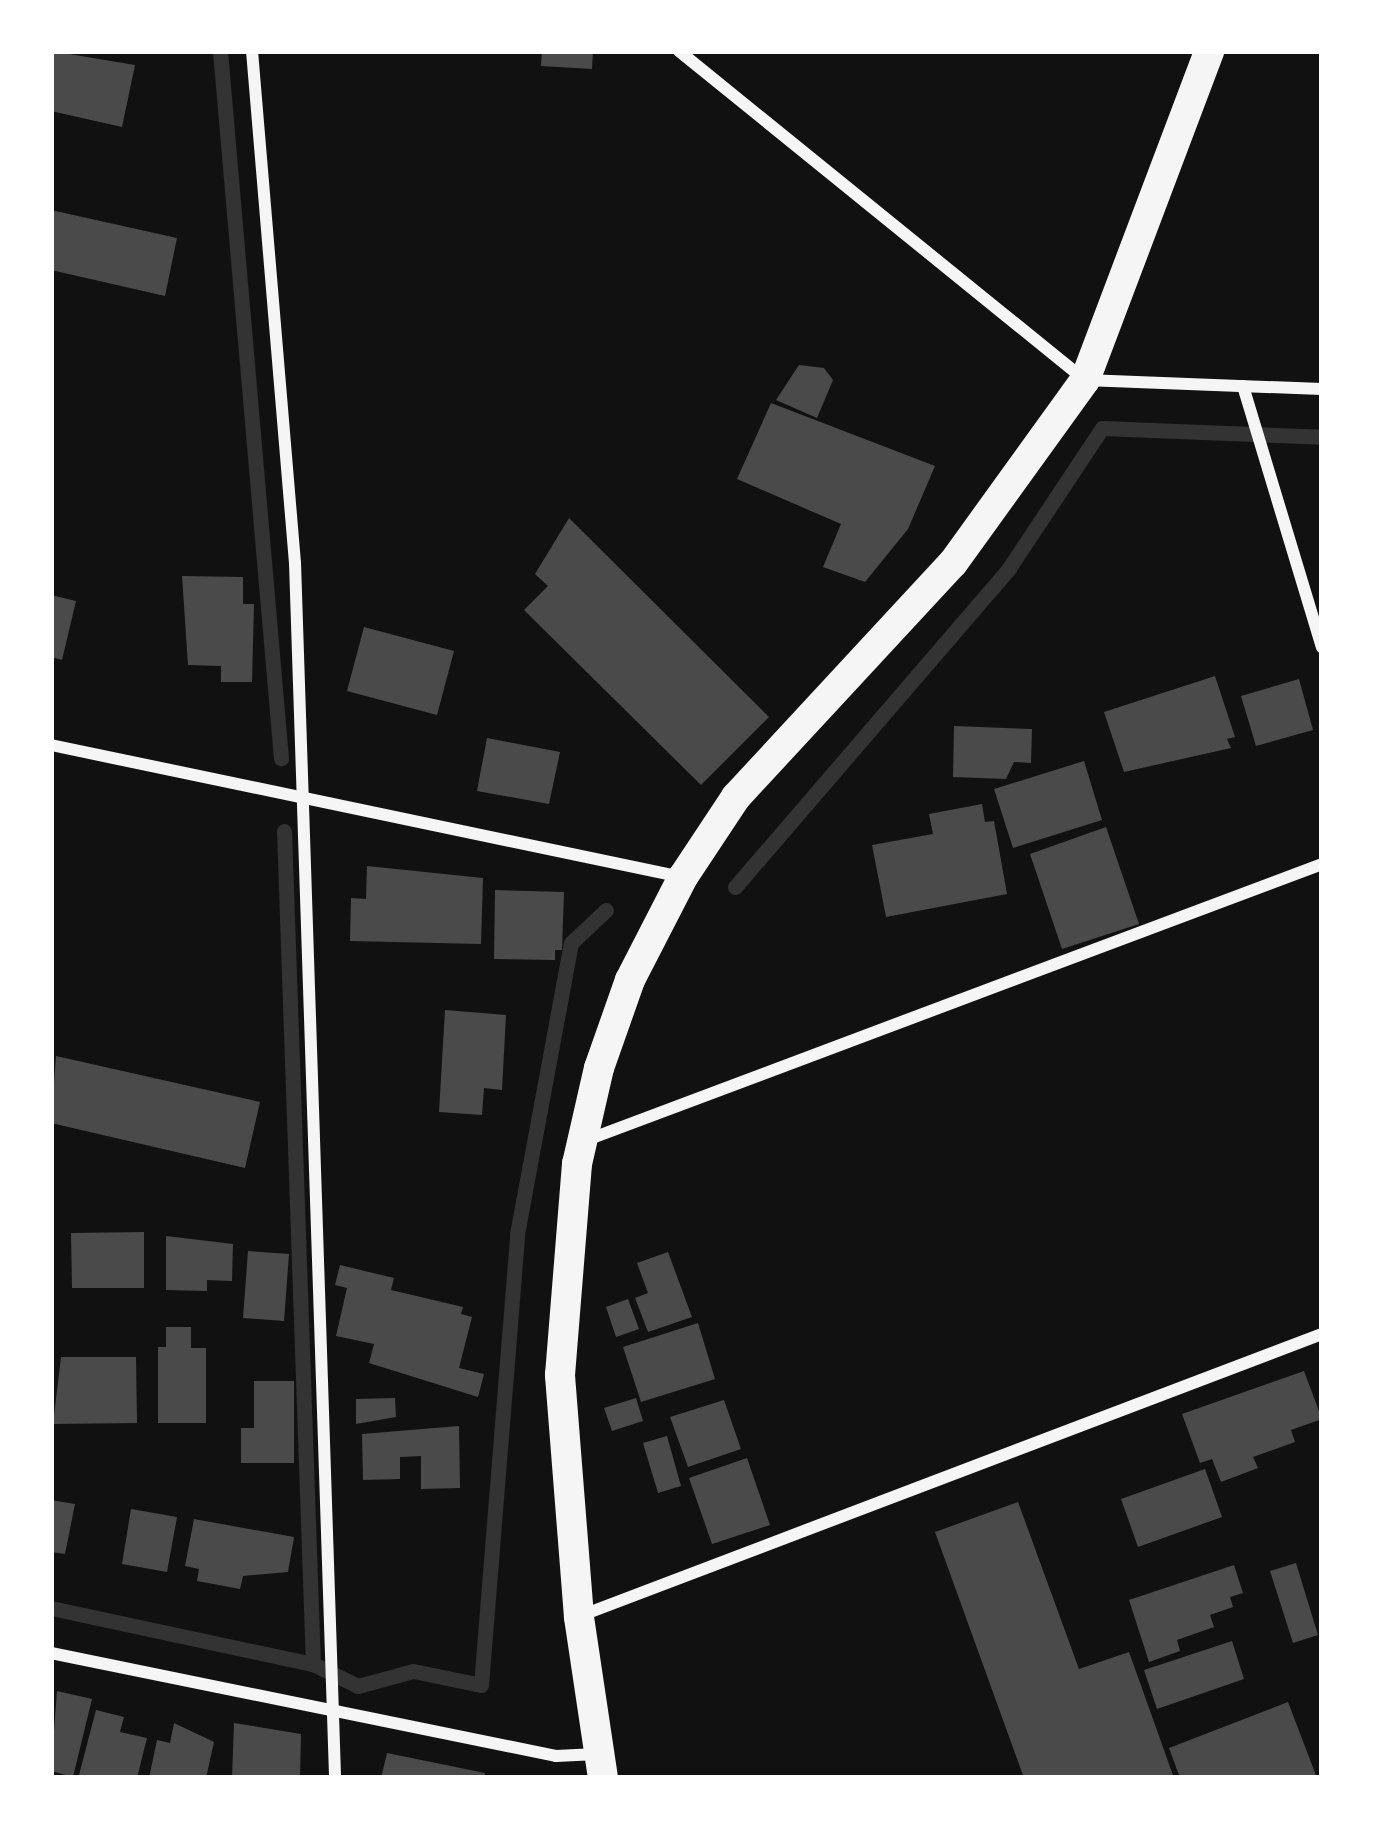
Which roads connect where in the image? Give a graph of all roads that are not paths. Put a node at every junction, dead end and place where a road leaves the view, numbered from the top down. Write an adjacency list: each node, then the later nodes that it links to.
1 (253, 51): 9 (street)
2 (679, 51): 4 (street)
3 (1209, 51): 4 (main road)
4 (1085, 380): 5 (street); 11 (main road)
5 (1244, 386): 6 (street); 7 (street)
6 (1322, 389)
7 (1322, 647)
8 (51, 745): 9 (street)
9 (306, 800): 11 (street); 16 (street)
10 (1322, 864): 12 (street)
11 (683, 877): 12 (main road)
12 (582, 1142): 14 (main road)
13 (1322, 1334): 14 (street)
14 (579, 1617): 17 (main road)
15 (51, 1654): 16 (street)
16 (333, 1709): 17 (street); 18 (street)
17 (601, 1766)
18 (334, 1778)

